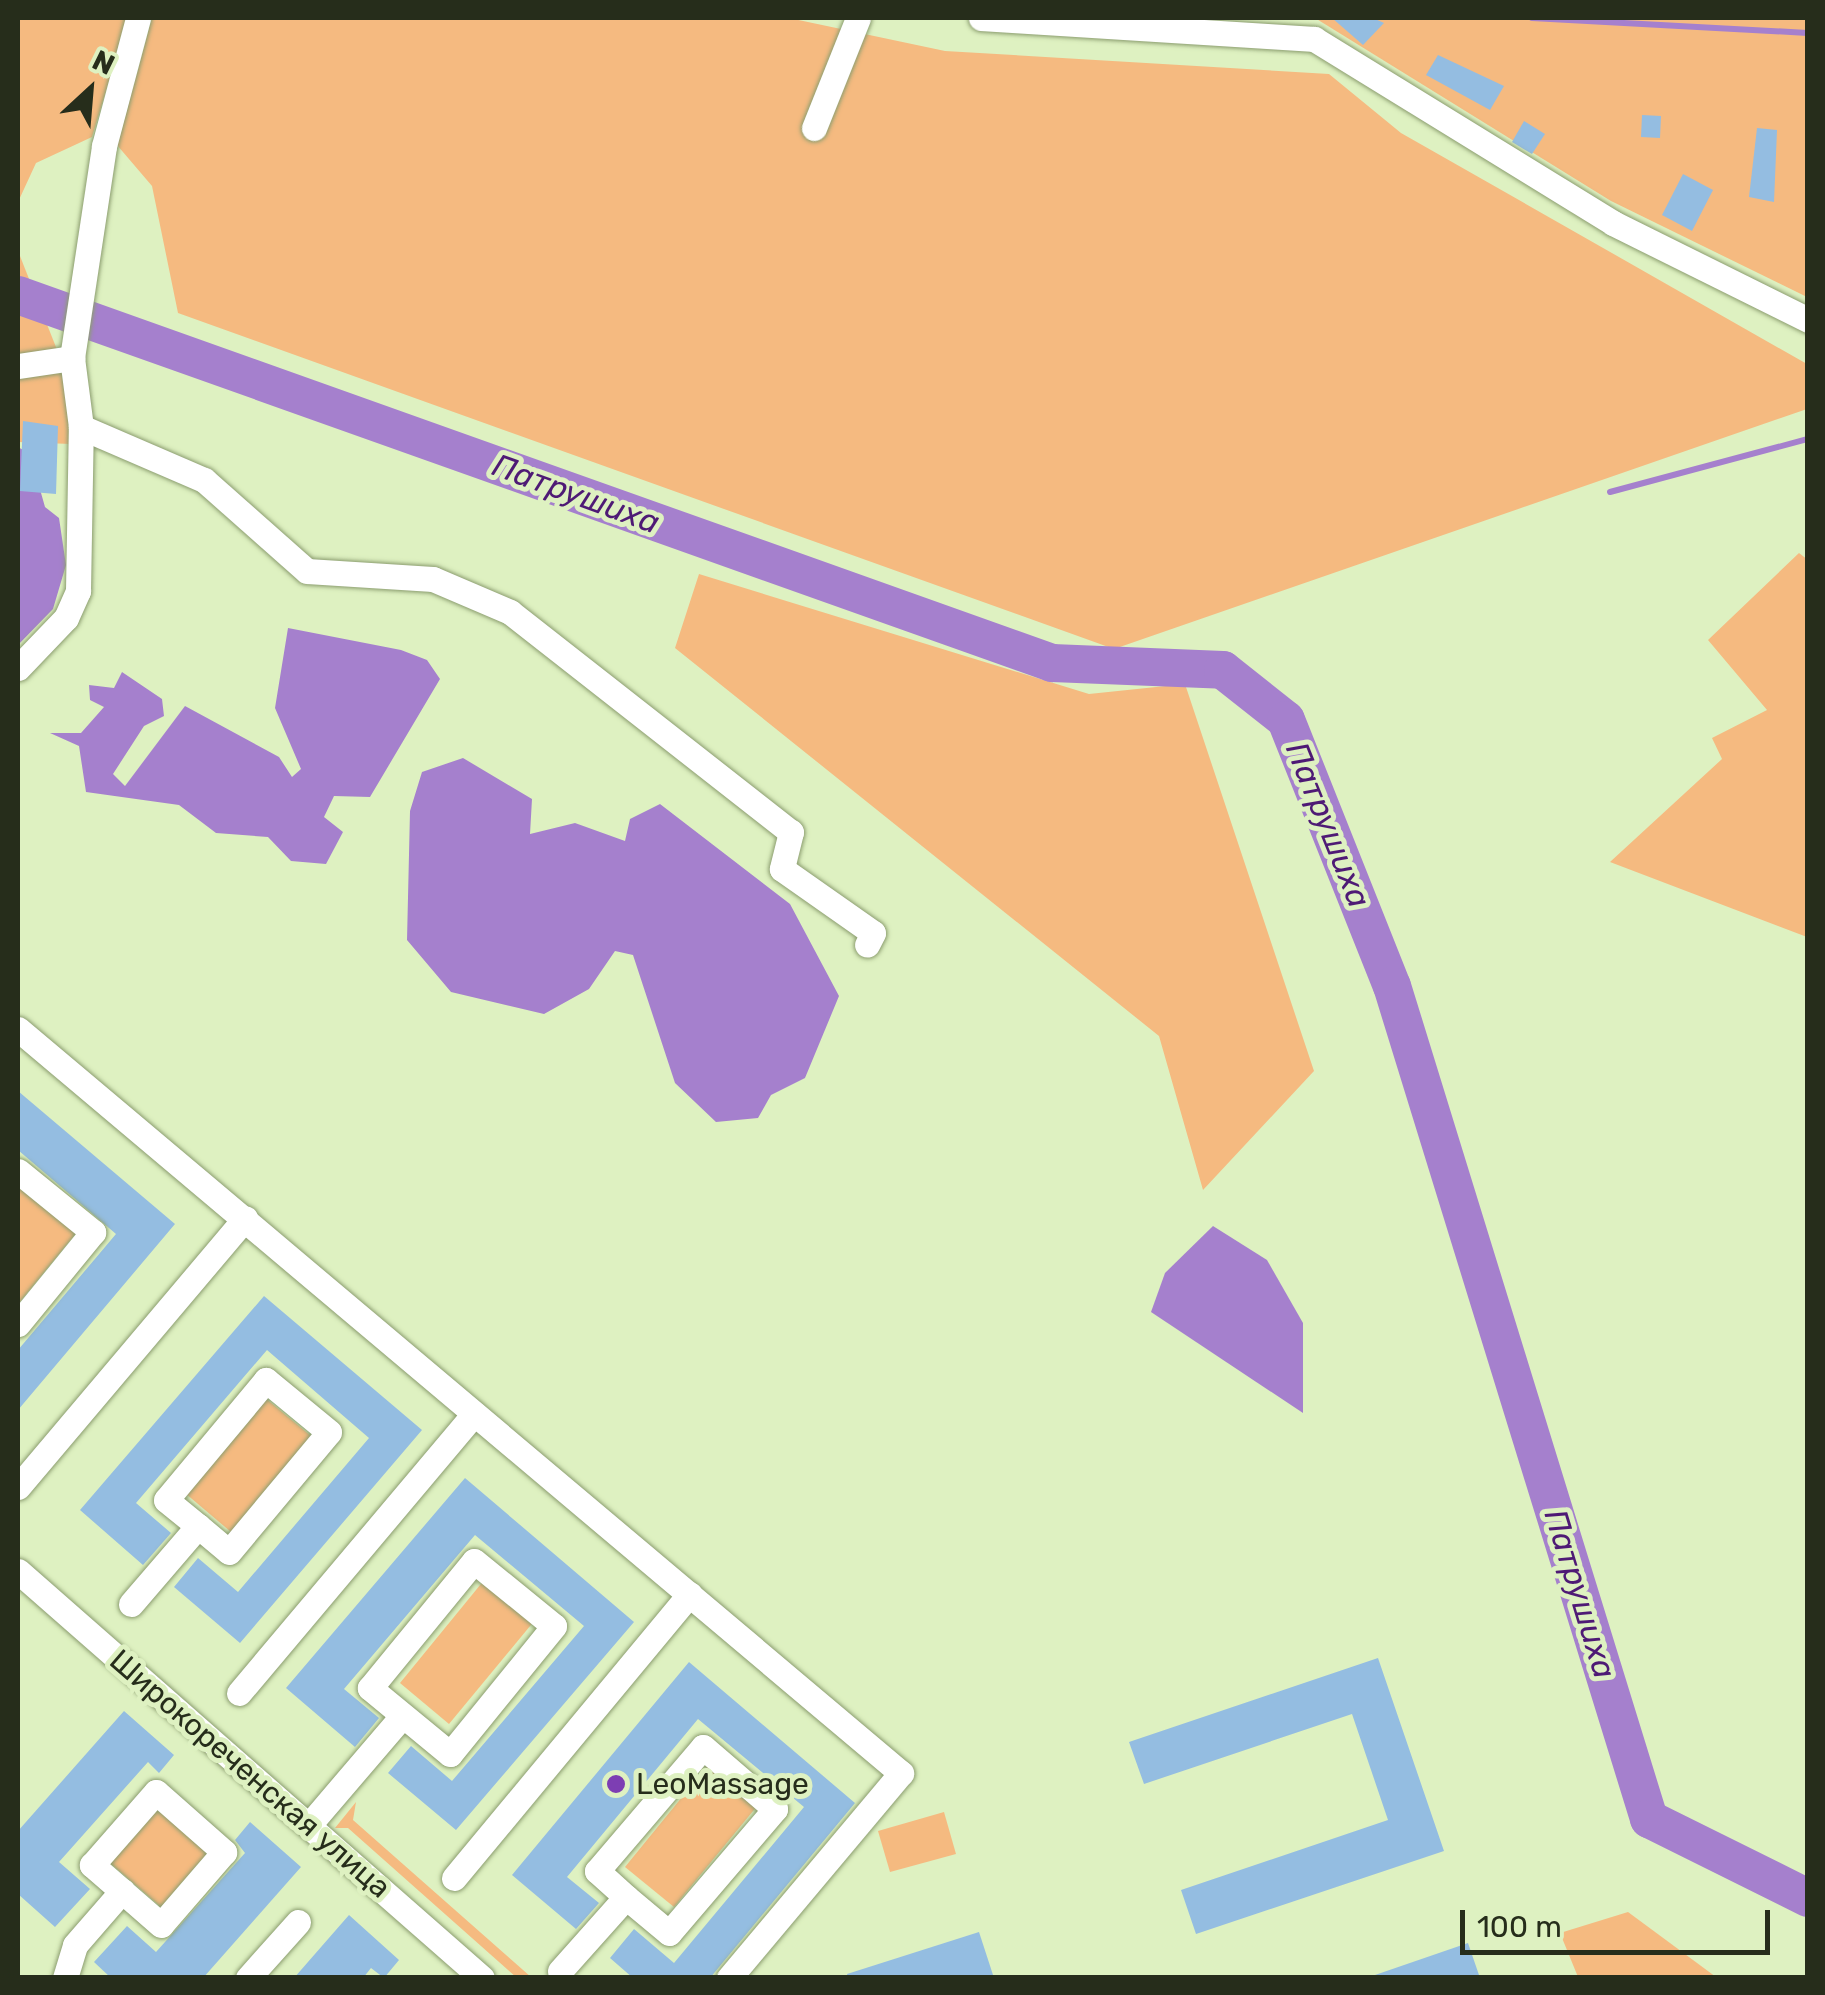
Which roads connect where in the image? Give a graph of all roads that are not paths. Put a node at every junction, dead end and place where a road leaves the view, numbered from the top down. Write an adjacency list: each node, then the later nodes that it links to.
1 (138, 18): 7 (street)
2 (858, 18): 5 (street)
3 (981, 18): 4 (street)
4 (1271, 26): 6 (street)
5 (814, 128)
6 (1808, 320)
7 (73, 351): 8 (street); 9 (street)
8 (18, 366)
9 (82, 427): 10 (street); 11 (street)
10 (18, 668)
11 (866, 945)
12 (18, 1029): 14 (street)
13 (18, 1172): 15 (street)
14 (245, 1218): 16 (street); 17 (street)
15 (18, 1324)
16 (474, 1414): 20 (street); 22 (street)
17 (18, 1487)
18 (198, 1526): 18 (street); 21 (street)
19 (18, 1570): 24 (street, Широкореченская улица)
20 (690, 1594): 25 (street); 33 (street)
21 (131, 1604)
22 (239, 1693)
23 (402, 1716): 23 (street); 24 (street)
24 (309, 1825): 32 (street, Широкореченская улица)
25 (454, 1878)
26 (122, 1891): 26 (street); 30 (street)
27 (626, 1897): 27 (street); 29 (street)
28 (298, 1922): 31 (street)
29 (560, 1972)
30 (65, 1978)
31 (248, 1978)
32 (482, 1978)
33 (729, 1978)

